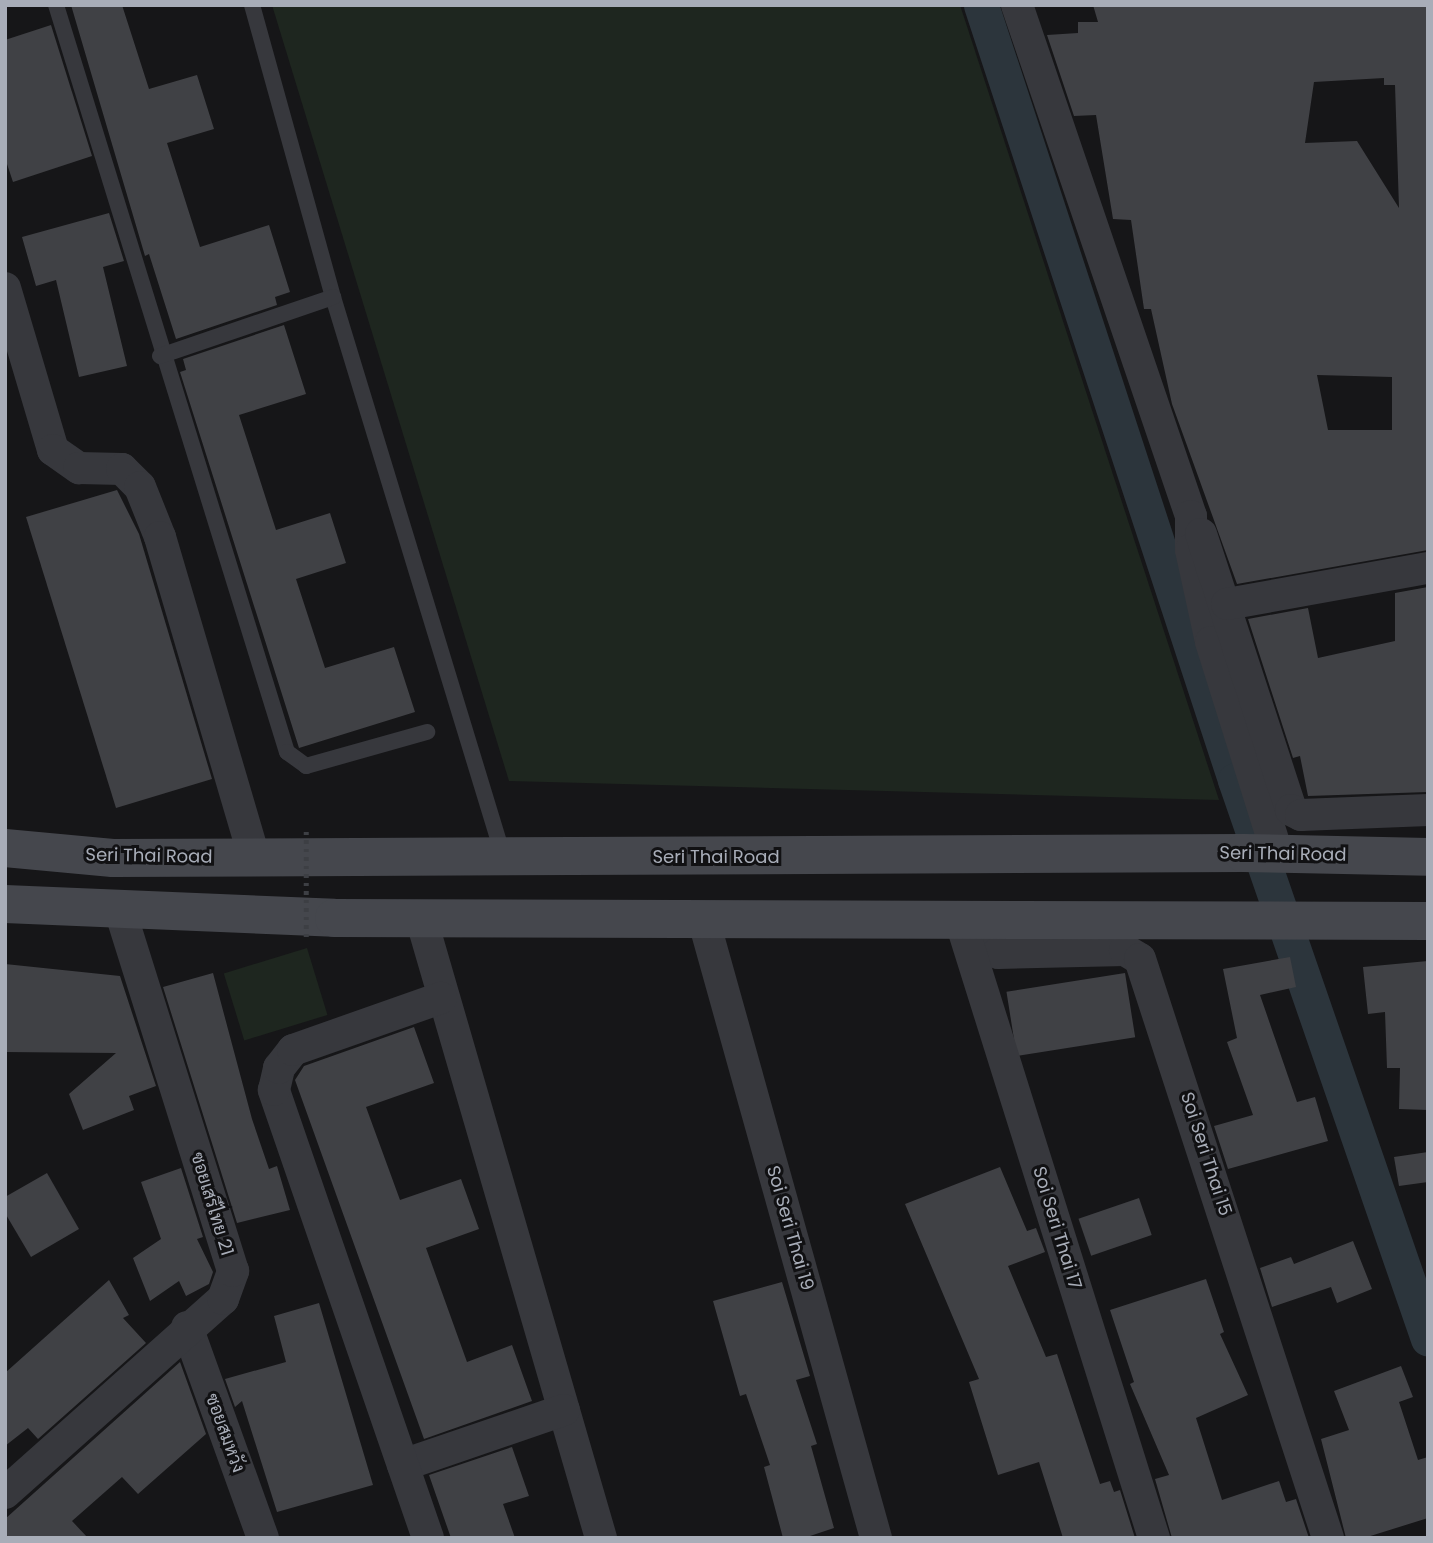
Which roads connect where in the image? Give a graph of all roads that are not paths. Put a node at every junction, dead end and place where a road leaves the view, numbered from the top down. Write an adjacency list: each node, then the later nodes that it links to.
1 (56, 5): 6 (lane)
2 (252, 5): 5 (lane)
3 (1017, 5): 7 (street)
4 (5, 288): 14 (street)
5 (333, 297): 6 (lane); 16 (lane)
6 (160, 356): 10 (lane)
7 (1191, 516): 9 (street); 13 (street)
8 (1428, 568): 9 (street)
9 (1227, 604): 11 (street)
10 (427, 733)
11 (1428, 810)
12 (5, 848): 14 (main road, Seri Thai Road)
13 (1260, 853): 15 (main road, Seri Thai Road); 16 (main road, Seri Thai Road)
14 (254, 857): 16 (main road, Seri Thai Road)
15 (1428, 857)
16 (503, 858)
17 (5, 904): 18 (main road)
18 (120, 911): 19 (main road); 24 (street, ซอยเสรีไทย 21)
19 (421, 918): 20 (main road); 23 (street)
20 (704, 918): 21 (main road); 31 (street, Soi Seri Thai 19)
21 (959, 918): 22 (main road); 32 (street, Soi Seri Thai 17); 33 (street, Soi Seri Thai 15)
22 (1428, 920)
23 (441, 998): 25 (street); 26 (street)
24 (187, 1327): 27 (street, ซอยเสรีไทย 21); 28 (street, ซอยสมหวัง)
25 (564, 1410): 26 (street); 30 (street)
26 (403, 1465): 29 (street)
27 (5, 1493)
28 (263, 1538)
29 (428, 1538)
30 (601, 1538)
31 (876, 1538)
32 (1154, 1538)
33 (1328, 1538)

